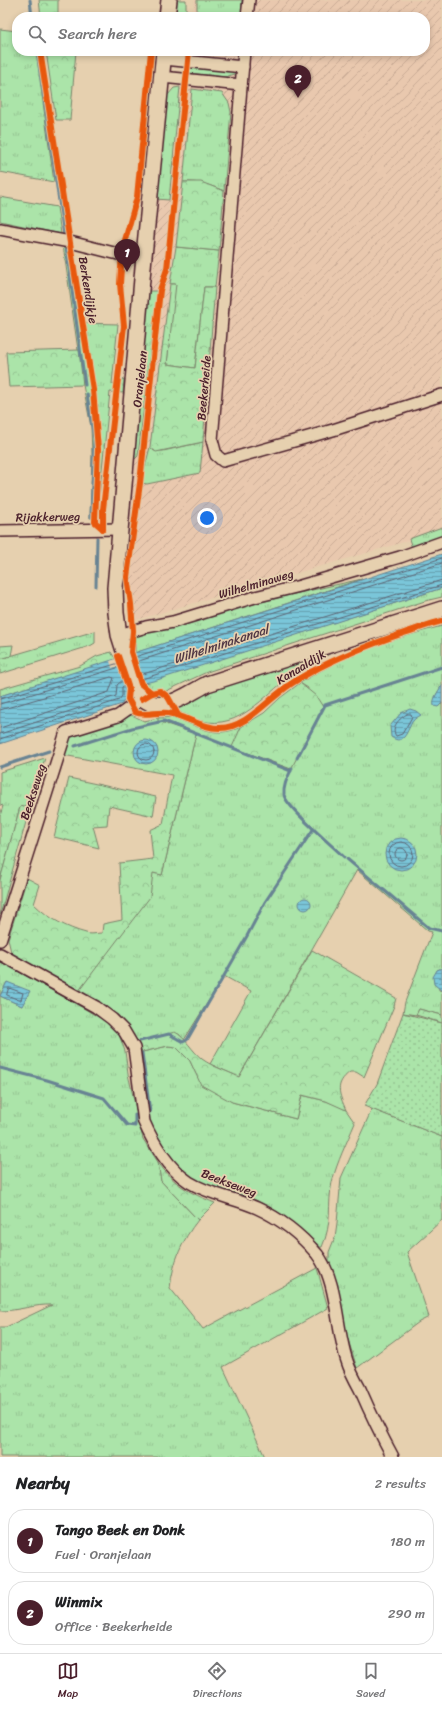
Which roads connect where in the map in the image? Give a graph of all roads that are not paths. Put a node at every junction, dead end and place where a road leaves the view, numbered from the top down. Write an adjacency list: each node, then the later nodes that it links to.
1 (169, 0): 3 (main road)
2 (249, 0): 4 (street)
3 (168, 12)
4 (248, 12)
5 (164, 56): 9 (main road, Oranjelaan)
6 (171, 56): 8 (street)
7 (244, 56): 8 (street, Beekerheide)
8 (243, 67): 10 (street, Beekerheide)
9 (162, 77): 10 (street); 12 (main road, Oranjelaan)
10 (241, 85): 13 (street, Beekerheide)
11 (0, 229): 12 (street)
12 (144, 256): 14 (main road, Oranjelaan)
13 (442, 395)
14 (120, 529): 15 (street, Rijakkerweg); 18 (main road, Oranjelaan)
15 (0, 532)
16 (442, 542): 18 (street, Wilhelminaweg)
17 (442, 608): 19 (main road, Kanaaldijk)
18 (119, 635): 19 (main road, Oranjelaan)
19 (140, 695): 20 (street, Beekseweg)
20 (0, 940)
21 (0, 954): 22 (street, Beekseweg)
22 (393, 1457)

